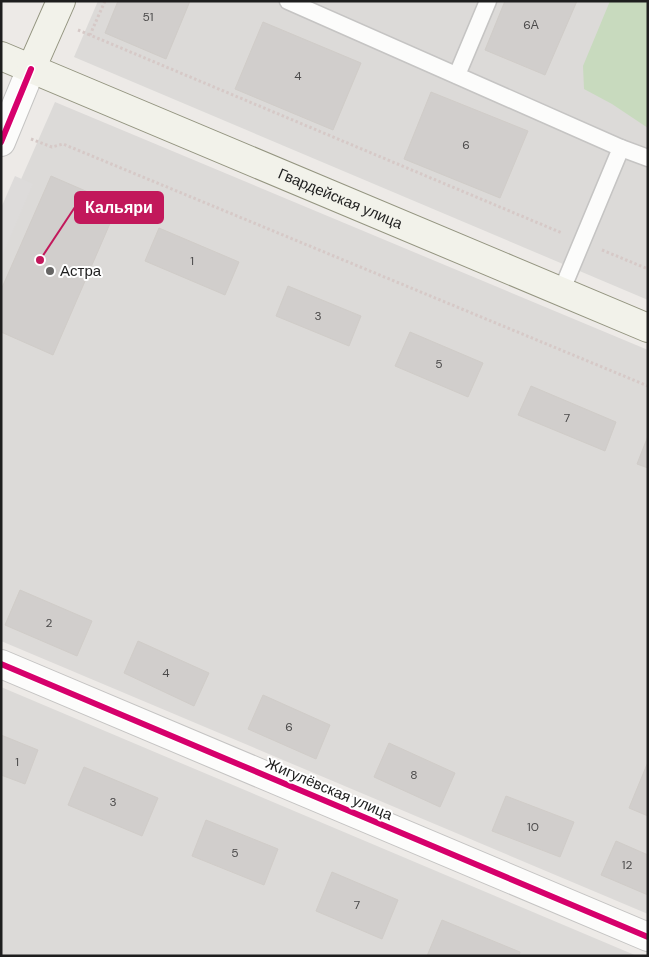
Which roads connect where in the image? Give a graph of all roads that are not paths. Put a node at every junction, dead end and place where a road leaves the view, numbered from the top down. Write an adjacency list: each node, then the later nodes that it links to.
1 (60, 1): 5 (main road)
2 (288, 1): 6 (lane)
3 (488, 1): 6 (lane)
4 (1, 56): 5 (main road, Гвардейская улица)
5 (31, 69): 7 (street); 10 (main road, Гвардейская улица)
6 (457, 76): 8 (lane)
7 (4, 136)
8 (621, 148): 9 (lane); 10 (lane)
9 (648, 158)
10 (560, 292): 11 (main road, Гвардейская улица)
11 (648, 328)
12 (1, 664): 13 (street, Жигулёвская улица)
13 (648, 938)

